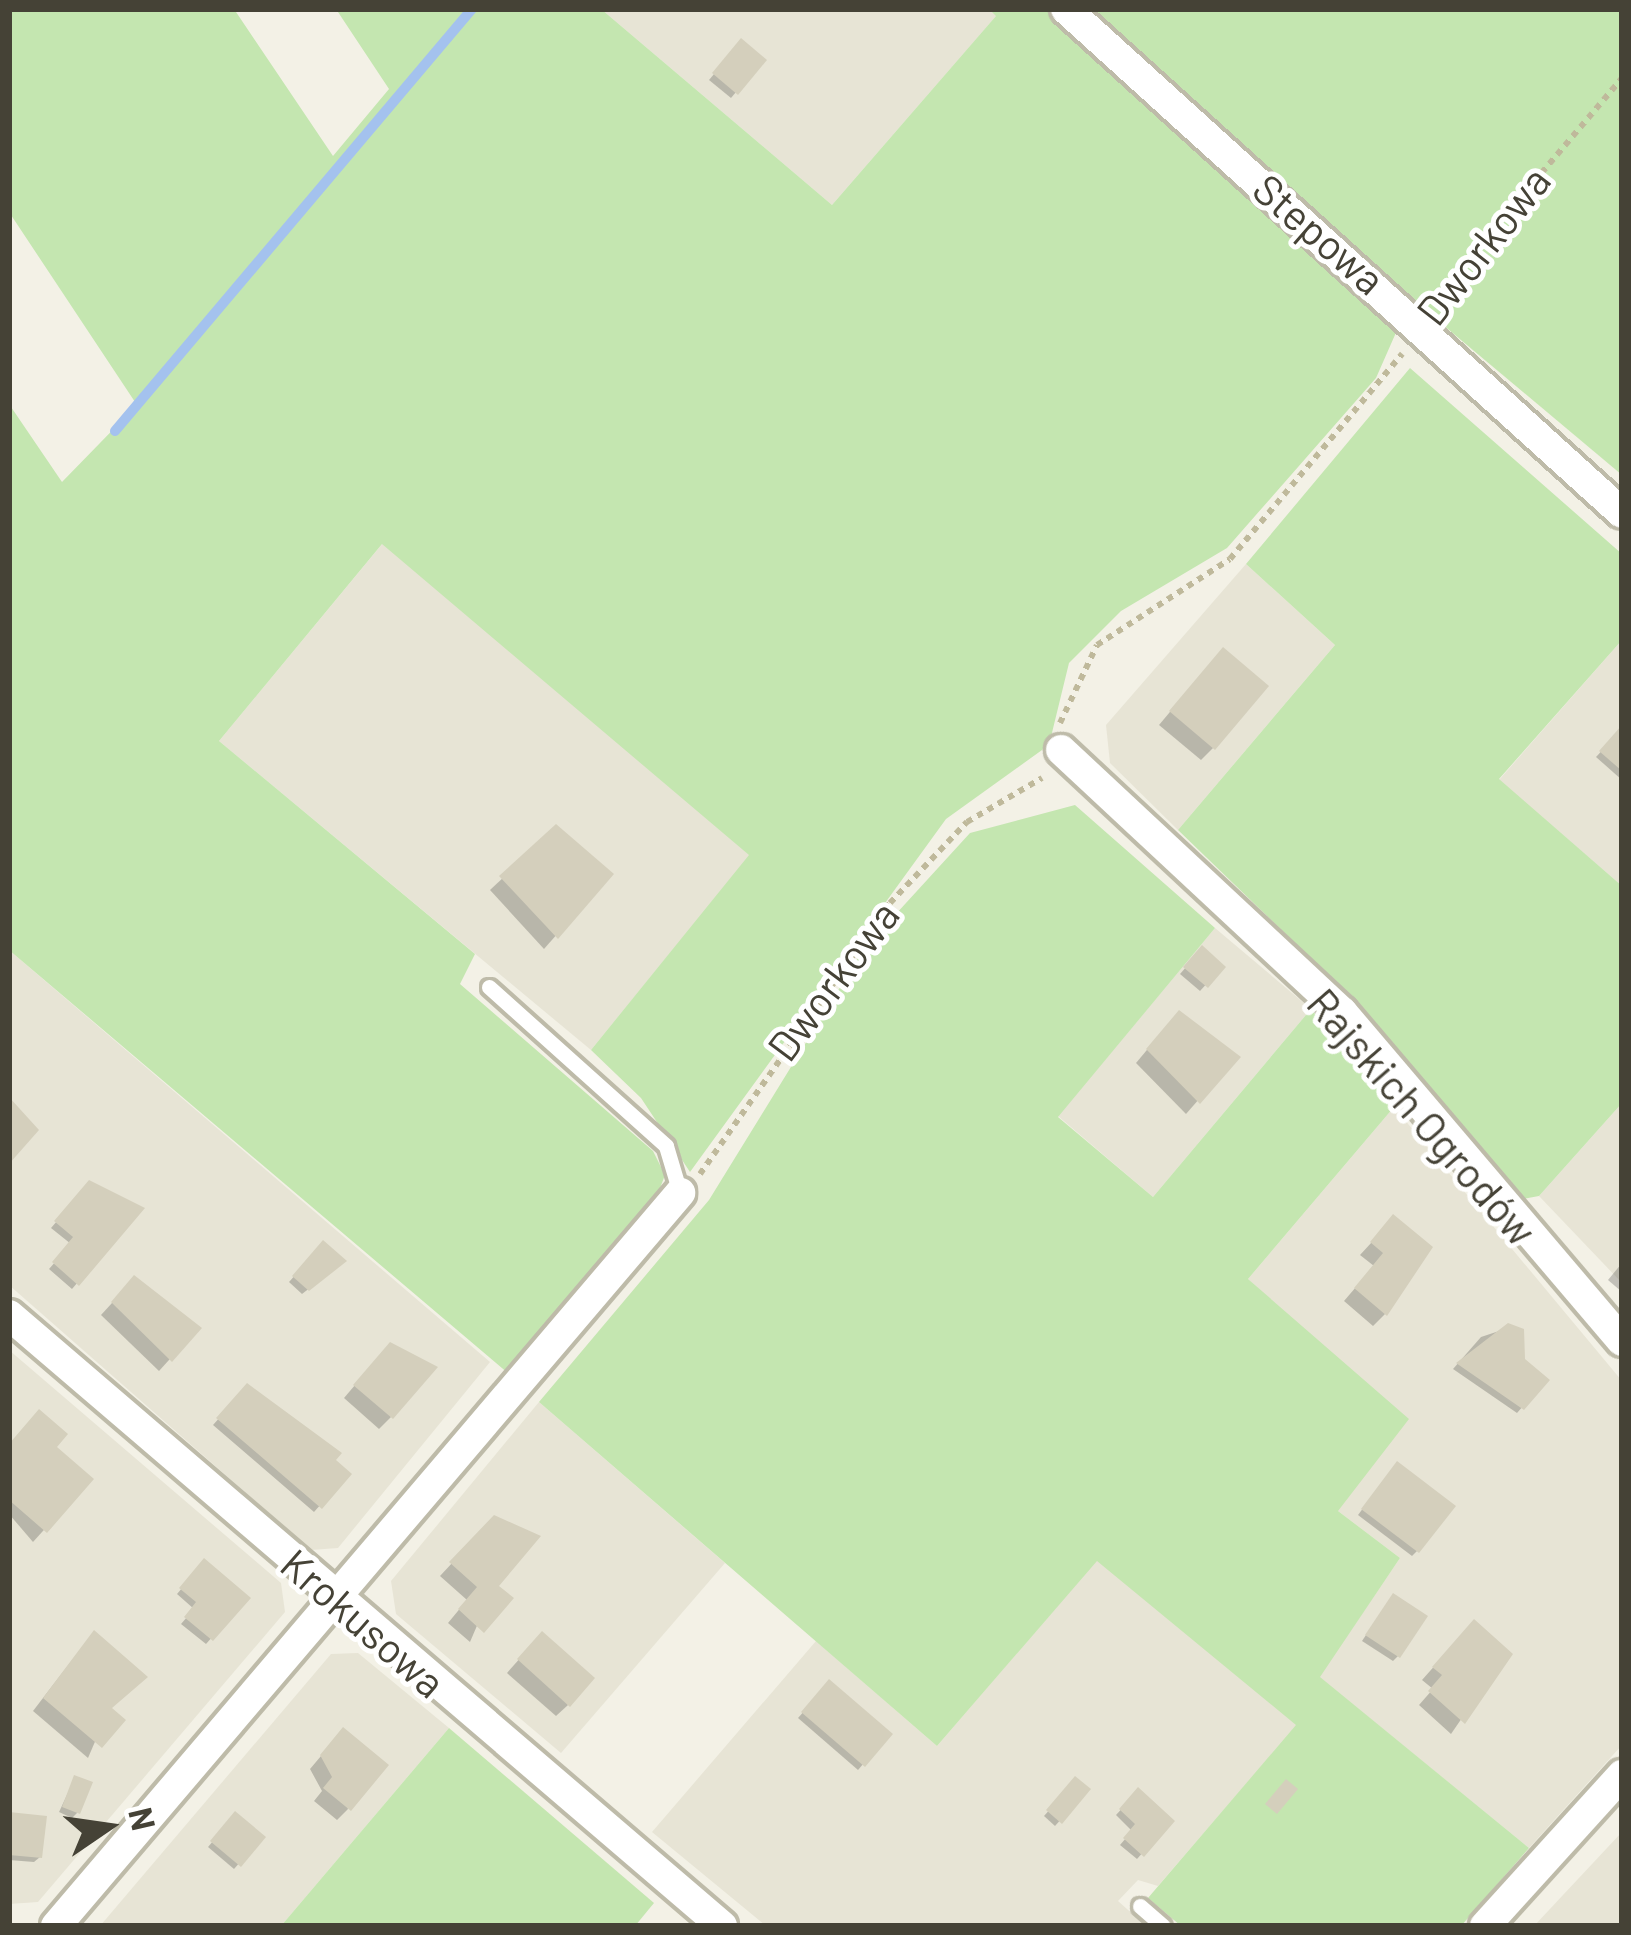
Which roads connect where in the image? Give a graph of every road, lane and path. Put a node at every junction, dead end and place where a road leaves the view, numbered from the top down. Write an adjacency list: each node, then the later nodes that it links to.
1 (1066, 9): 3 (street, Stepowa)
2 (1622, 77): 3 (path, Dworkowa)
3 (1418, 320): 4 (street, Stepowa); 5 (path, Dworkowa)
4 (1622, 513)
5 (1061, 751): 7 (path, Dworkowa); 9 (street, Rajskich Ogrodów)
6 (489, 987): 7 (lane)
7 (680, 1193): 10 (street)
8 (9, 1316): 10 (street, Krokusowa)
9 (1622, 1341)
10 (337, 1599): 13 (street); 14 (street, Krokusowa)
11 (1622, 1775): 16 (street)
12 (1139, 1906): 15 (lane)
13 (56, 1926)
14 (722, 1926)
15 (1163, 1926)
16 (1485, 1926)

